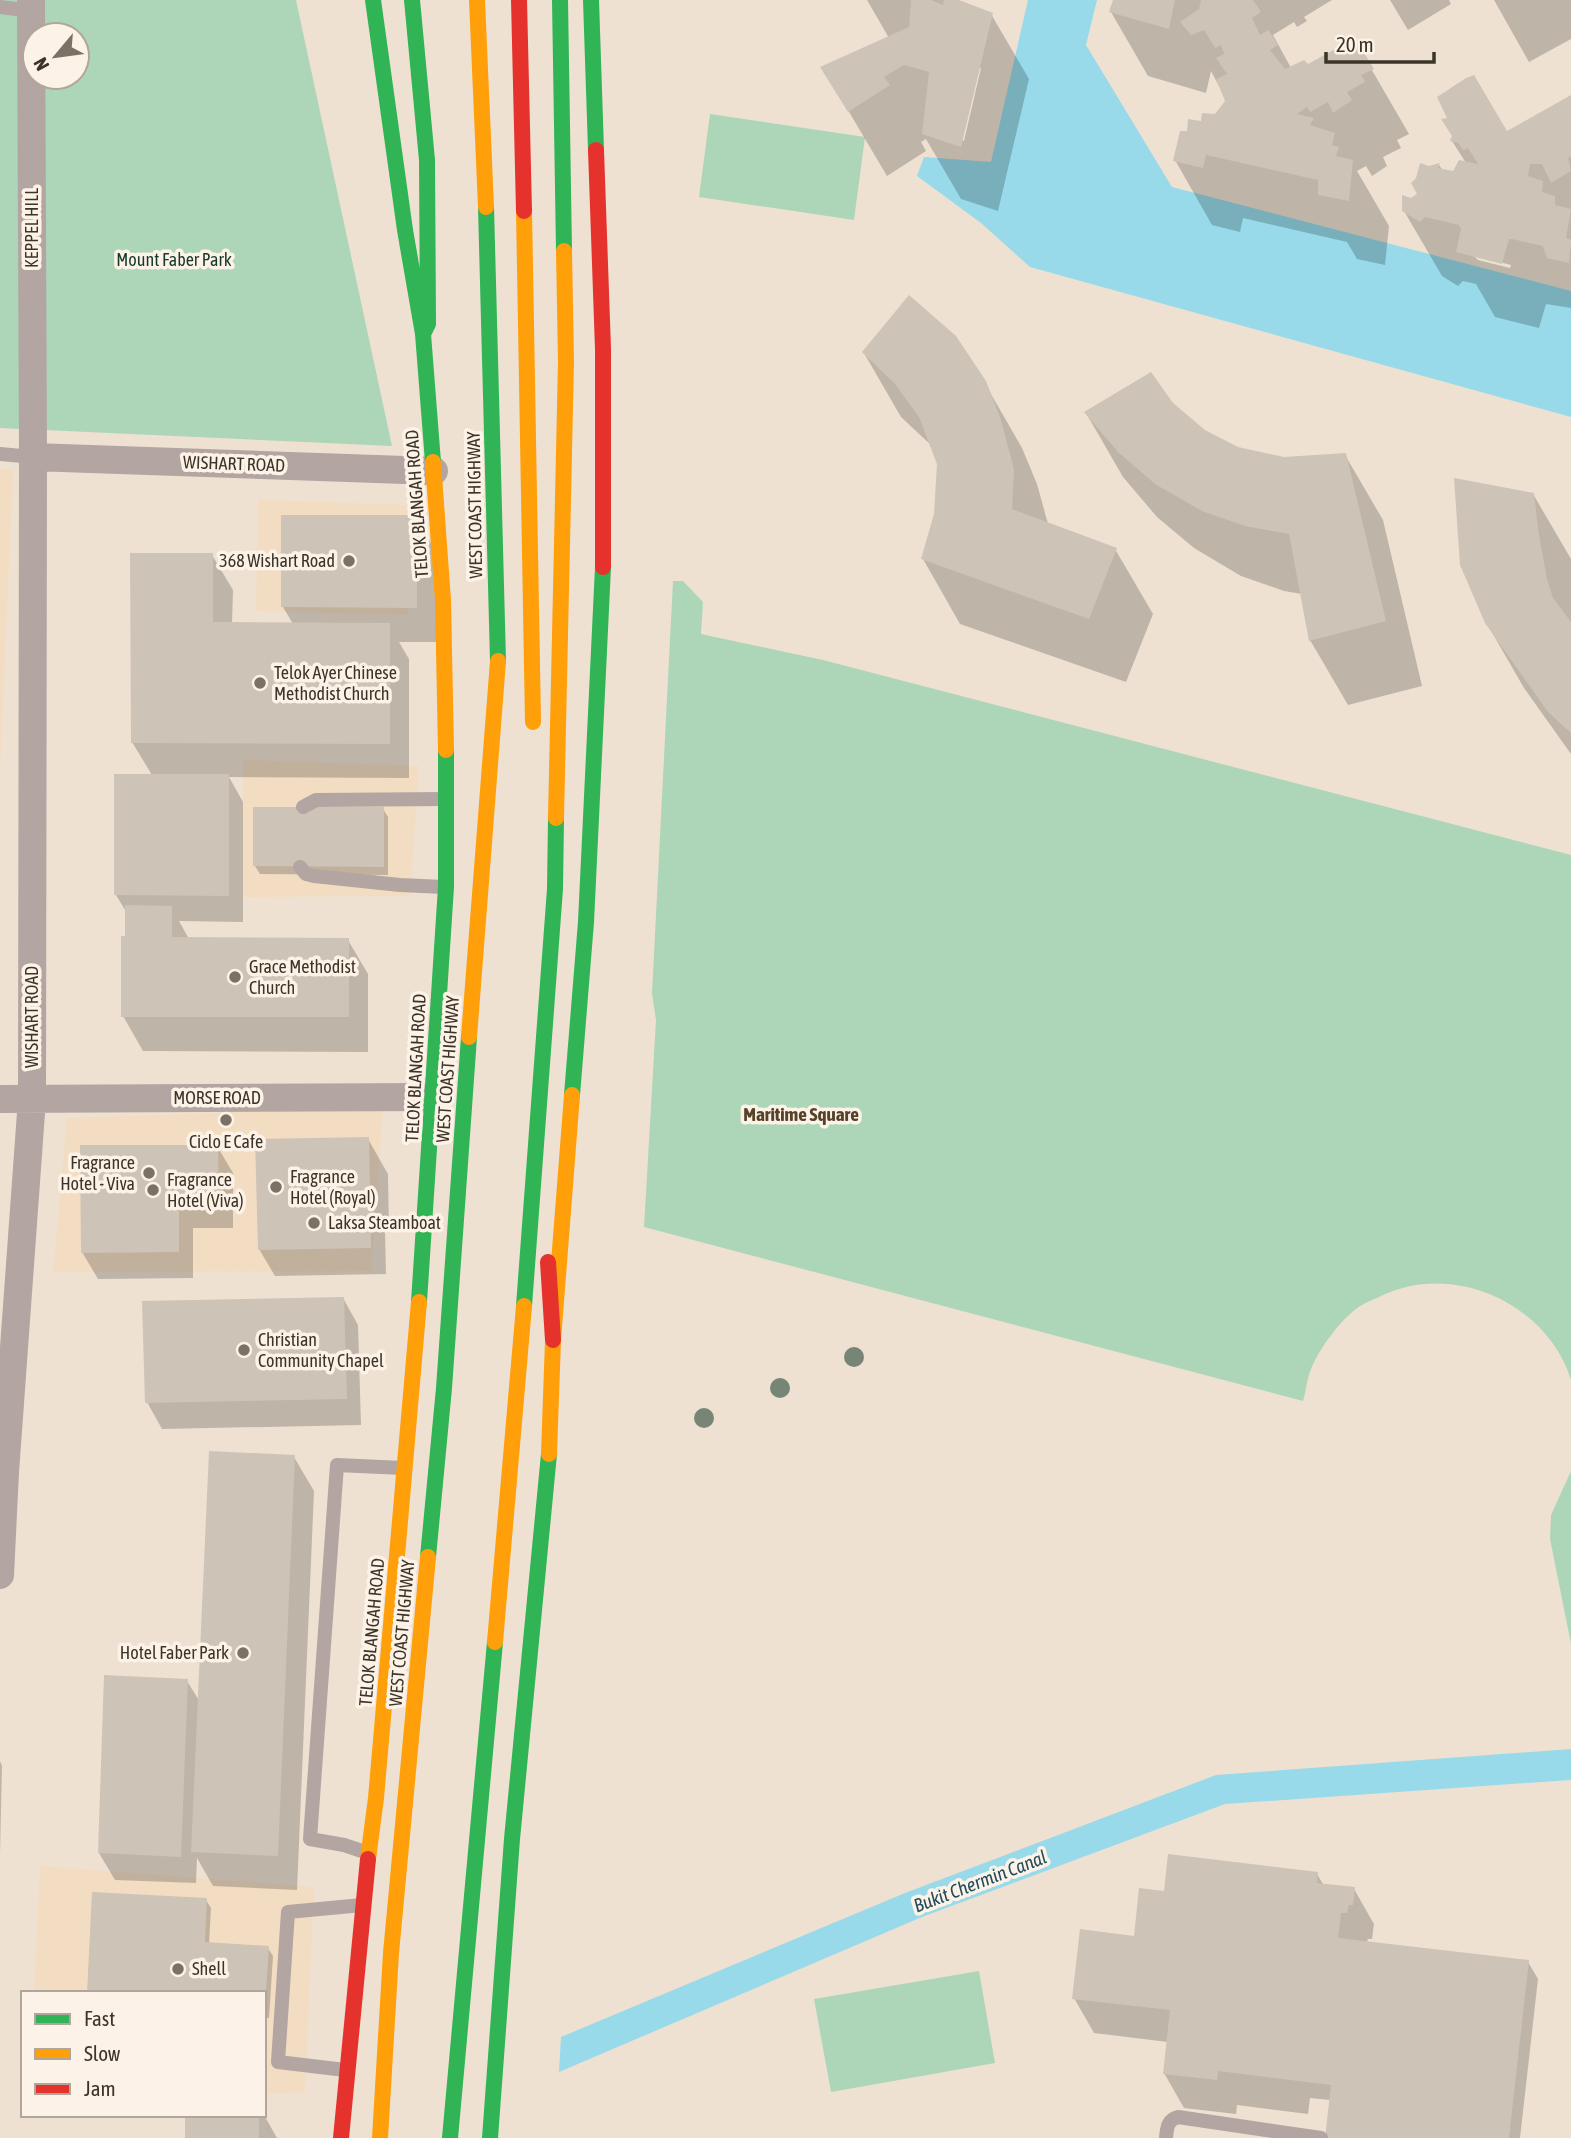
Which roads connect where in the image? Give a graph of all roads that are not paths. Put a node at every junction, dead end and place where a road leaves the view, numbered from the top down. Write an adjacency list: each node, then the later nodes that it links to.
1 (373, 0): 9 (main road, TELOK BLANGAH ROAD)
2 (412, 0): 9 (main road)
3 (477, 0): 31 (main road, WEST COAST HIGHWAY)
4 (519, 0): 13 (main road)
5 (560, 0): 32 (main road)
6 (591, 0): 22 (main road)
7 (32, 6): 8 (lane); 11 (street, KEPPEL HILL)
8 (0, 7)
9 (423, 334): 12 (main road, TELOK BLANGAH ROAD)
10 (0, 454): 11 (lane, WISHART ROAD)
11 (33, 457): 12 (street, WISHART ROAD); 21 (street, WISHART ROAD)
12 (434, 471): 14 (main road, TELOK BLANGAH ROAD)
13 (534, 733)
14 (447, 799): 15 (lane); 17 (main road, TELOK BLANGAH ROAD)
15 (303, 807)
16 (300, 867): 17 (lane)
17 (446, 887): 19 (main road, TELOK BLANGAH ROAD)
18 (537, 927): 22 (main road)
19 (434, 1097): 21 (street, MORSE ROAD); 25 (main road, TELOK BLANGAH ROAD)
20 (0, 1099): 21 (street, MORSE ROAD)
21 (32, 1099): 23 (street, WISHART ROAD)
22 (553, 1340): 33 (main road)
23 (5, 1405): 24 (street, WISHART ROAD)
24 (4, 1441): 26 (street, WISHART ROAD)
25 (406, 1468): 27 (main road, TELOK BLANGAH ROAD); 27 (lane)
26 (0, 1575)
27 (370, 1853): 28 (main road, TELOK BLANGAH ROAD)
28 (363, 1904): 29 (main road, TELOK BLANGAH ROAD); 29 (lane)
29 (346, 2070): 30 (main road, TELOK BLANGAH ROAD)
30 (341, 2138)
31 (380, 2138)
32 (450, 2138)
33 (490, 2138)
34 (1166, 2138): 35 (lane)
35 (1321, 2138)

